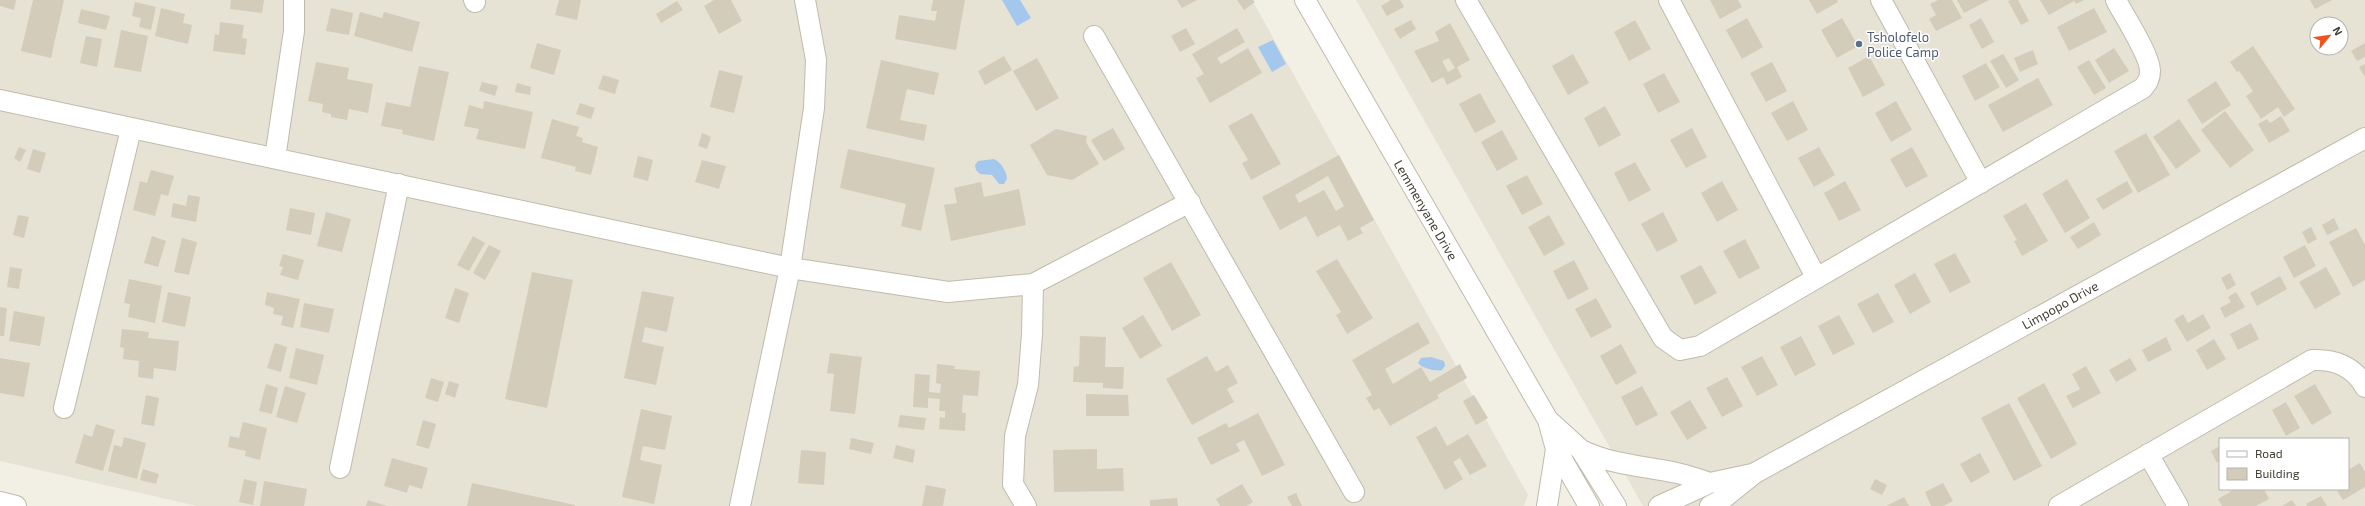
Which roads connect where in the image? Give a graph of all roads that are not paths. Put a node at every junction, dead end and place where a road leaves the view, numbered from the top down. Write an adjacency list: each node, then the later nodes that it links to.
1 (294, 0): 12 (street)
2 (805, 0): 16 (street)
3 (1305, 0): 21 (street, Lemmenyane Drive)
4 (1466, 0): 17 (street)
5 (1669, 0): 17 (street)
6 (1881, 0): 13 (street)
7 (2116, 0): 13 (street)
8 (1094, 36): 15 (street)
9 (0, 100): 10 (street)
10 (131, 128): 12 (street); 20 (street)
11 (2365, 138): 26 (street, Limpopo Drive)
12 (275, 158): 14 (street)
13 (1980, 183): 17 (street)
14 (399, 184): 16 (street); 25 (street)
15 (1190, 202): 18 (street); 28 (street)
16 (790, 268): 18 (street); 32 (street)
17 (1816, 276)
18 (1033, 284): 33 (street)
19 (2365, 387): 24 (street)
20 (64, 408)
21 (1548, 420): 22 (street); 23 (street)
22 (1556, 448): 34 (street); 35 (street)
23 (1581, 450): 27 (street); 36 (street)
24 (2148, 454): 38 (street); 39 (street)
25 (340, 468)
26 (1755, 473): 27 (street, Limpopo Drive); 30 (street, Limpopo Drive)
27 (1710, 483): 37 (street, Limpopo Drive)
28 (1354, 492)
29 (0, 502): 31 (street)
30 (1716, 504)
31 (16, 506)
32 (740, 506)
33 (1026, 506)
34 (1547, 506)
35 (1588, 506)
36 (1616, 506)
37 (1659, 506)
38 (2059, 506)
39 (2178, 506)

